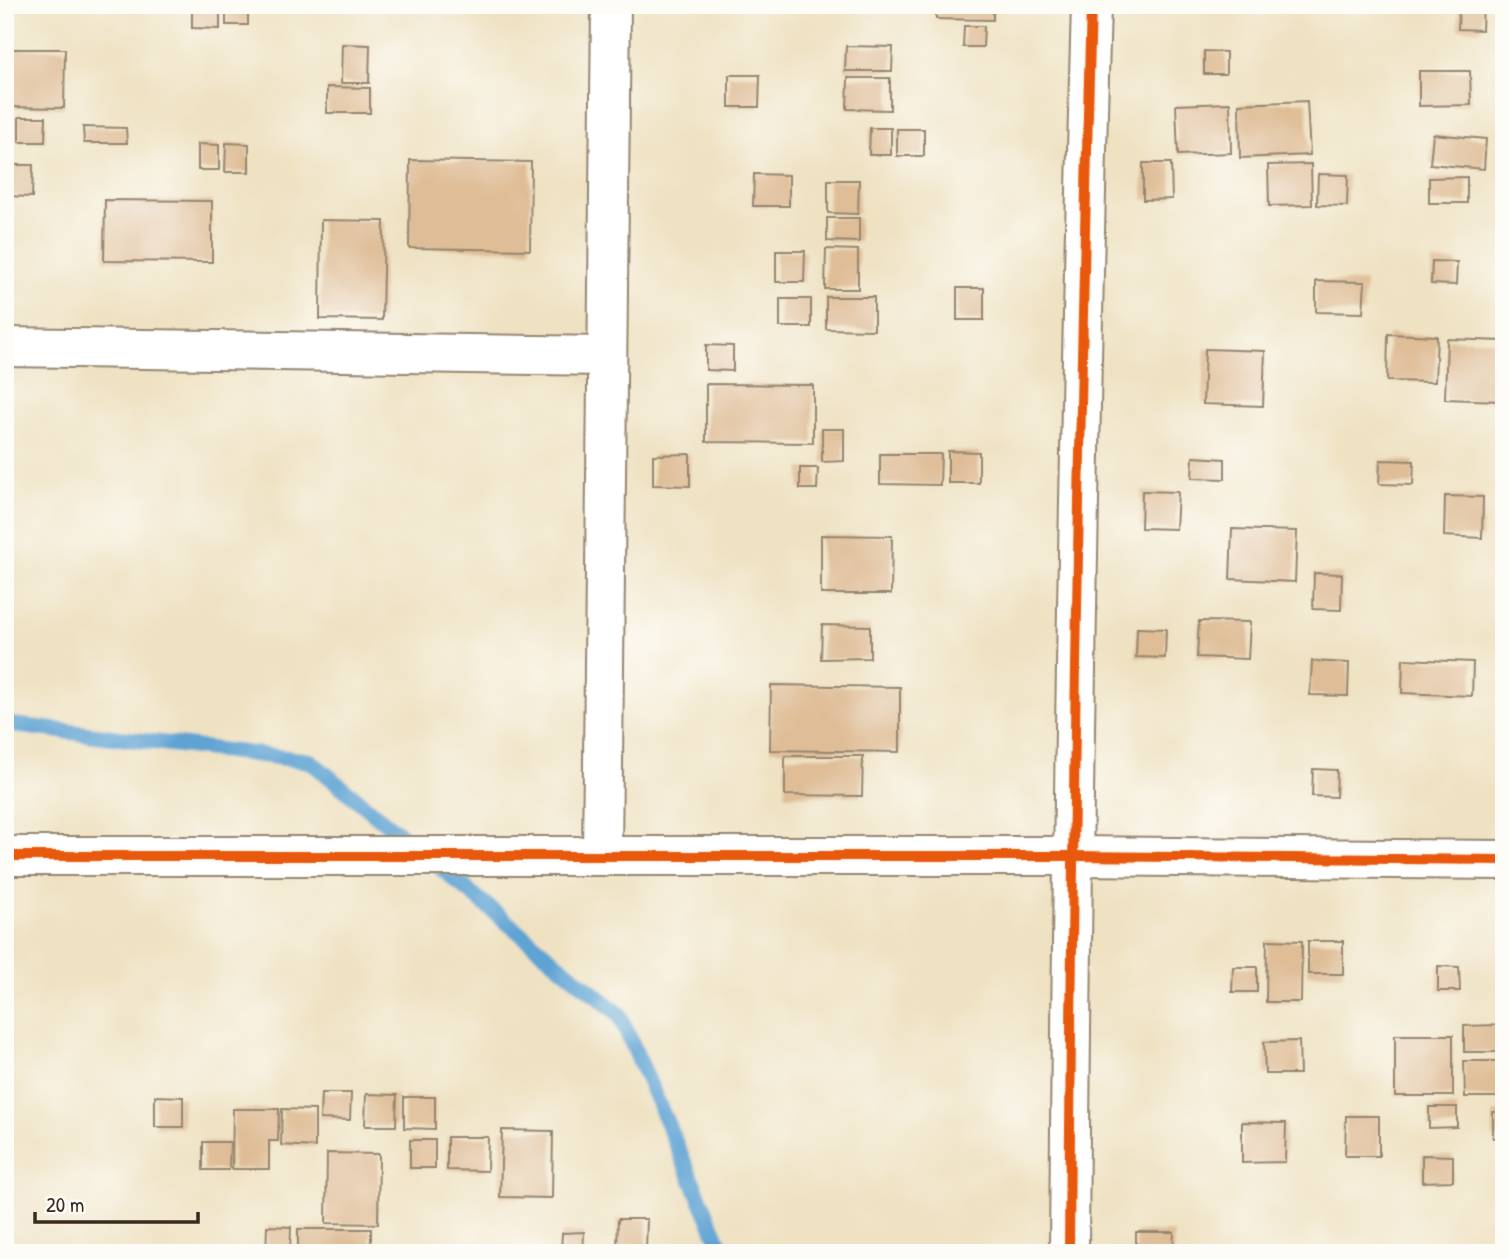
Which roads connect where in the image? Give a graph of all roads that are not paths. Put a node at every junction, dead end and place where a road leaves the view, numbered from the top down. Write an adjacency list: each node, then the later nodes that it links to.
1 (611, 5): 4 (street)
2 (1091, 5): 7 (street)
3 (5, 347): 4 (street)
4 (607, 356): 6 (street)
5 (5, 856): 6 (street)
6 (602, 856): 7 (street)
7 (1072, 856): 8 (street); 9 (street)
8 (1504, 860)
9 (1069, 1253)

